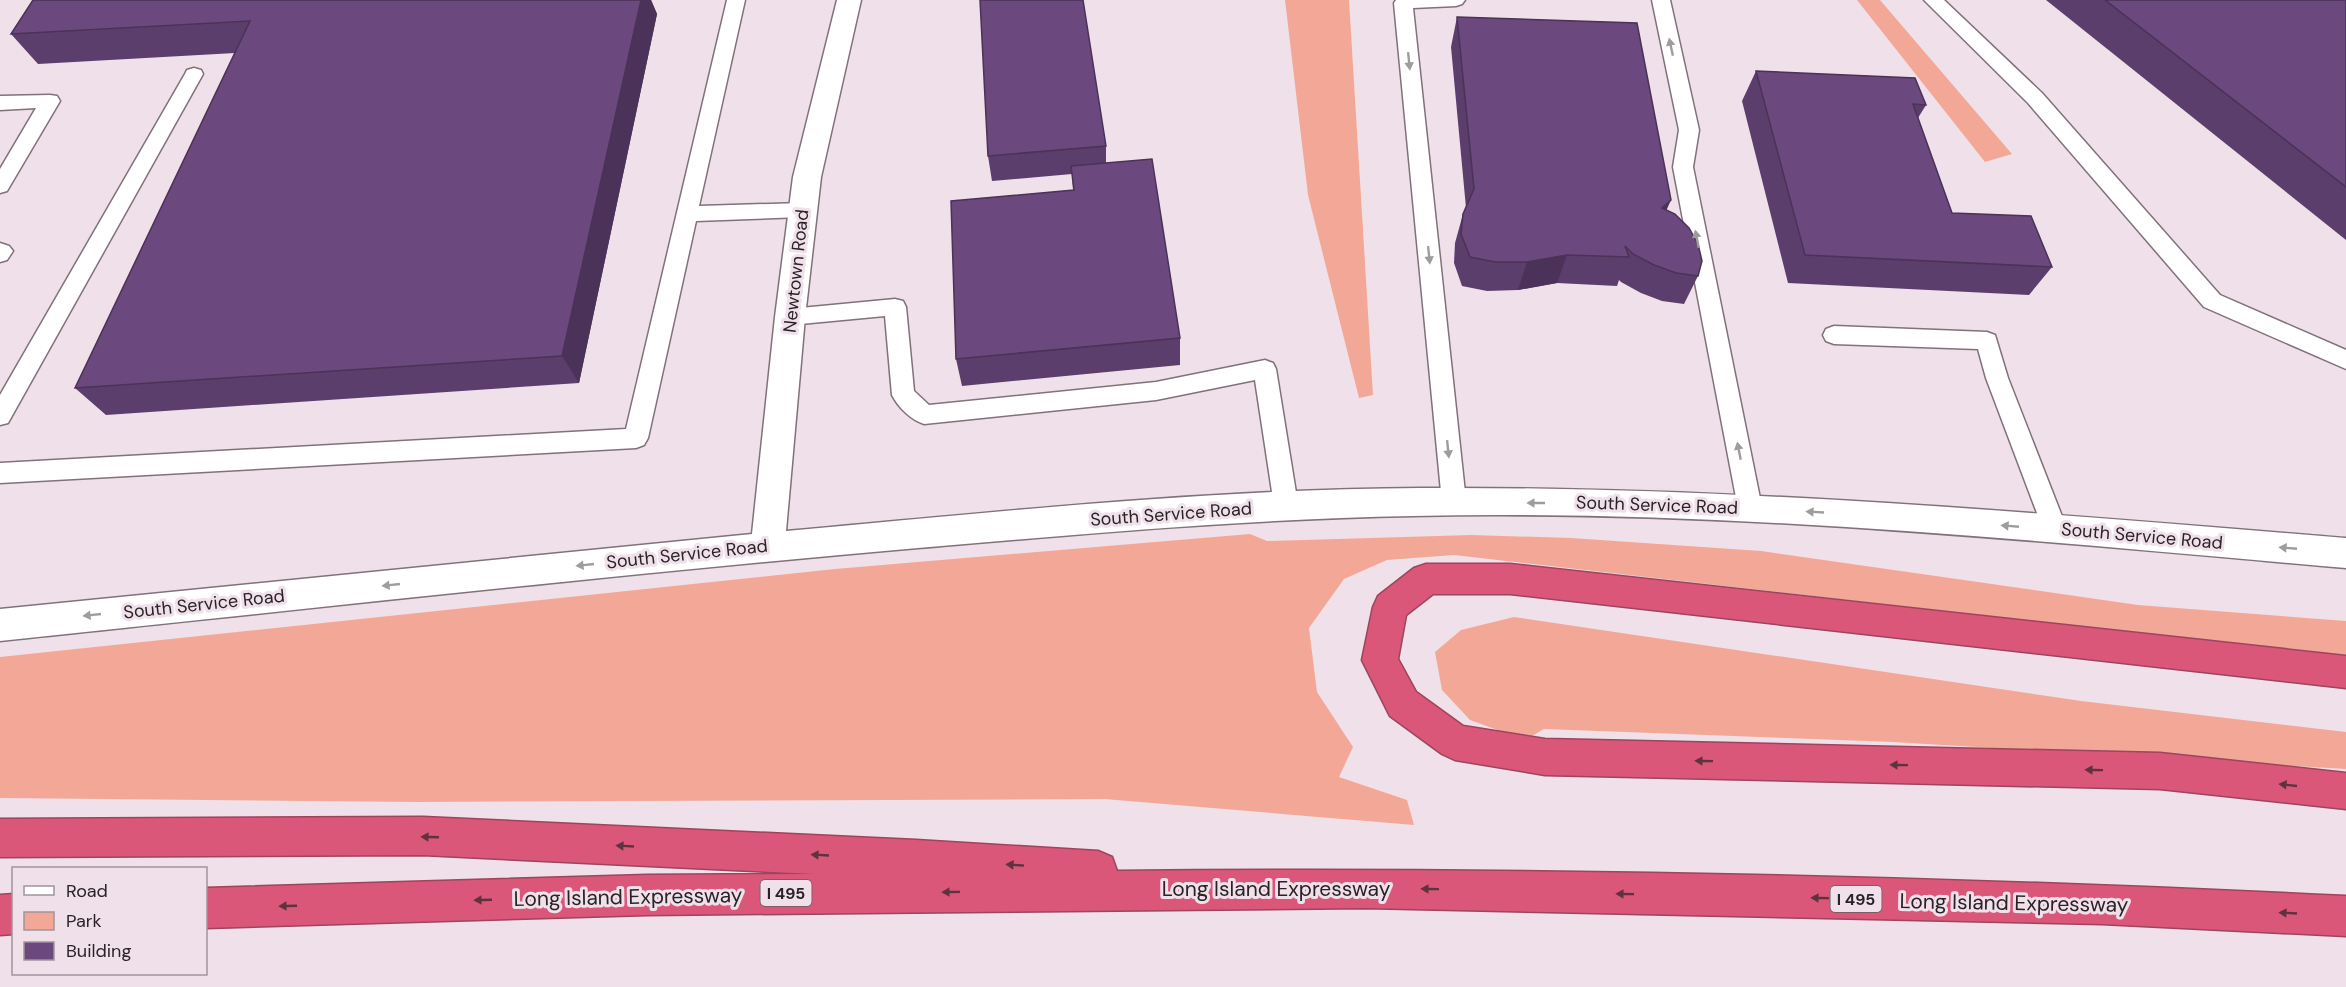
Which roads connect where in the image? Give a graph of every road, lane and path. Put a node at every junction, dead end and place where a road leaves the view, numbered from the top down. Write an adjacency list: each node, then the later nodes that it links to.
1 (736, 0): 10 (lane)
2 (849, 0): 9 (main road, Newtown Road)
3 (1456, 0): 16 (lane, one-way to 16)
4 (1661, 0): 18 (lane, one-way to 4)
5 (1933, 0): 13 (lane)
6 (194, 74): 14 (lane)
7 (0, 103): 8 (lane)
8 (3, 177)
9 (802, 210): 10 (lane); 11 (main road, Newtown Road)
10 (687, 214): 15 (lane)
11 (790, 317): 17 (lane); 20 (main road, Newtown Road)
12 (1834, 334): 19 (lane)
13 (2346, 360)
14 (0, 416)
15 (0, 473)
16 (1454, 502): 17 (main road, South Service Road); 18 (main road, South Service Road, one-way to 16)
17 (1286, 506): 20 (main road, South Service Road)
18 (1750, 508): 19 (main road, South Service Road, one-way to 18)
19 (2055, 530): 21 (main road, South Service Road, one-way to 19)
20 (768, 546): 22 (main road, South Service Road, one-way to 22)
21 (2346, 552)
22 (0, 625)
23 (2346, 672): 24 (highway, one-way to 23)
24 (2346, 791)
25 (0, 838): 26 (highway, one-way to 25)
26 (1366, 888): 27 (highway, Long Island Expressway / I 495, one-way to 27); 28 (highway, Long Island Expressway / I 495, one-way to 26)
27 (207, 908)
28 (2346, 916)

